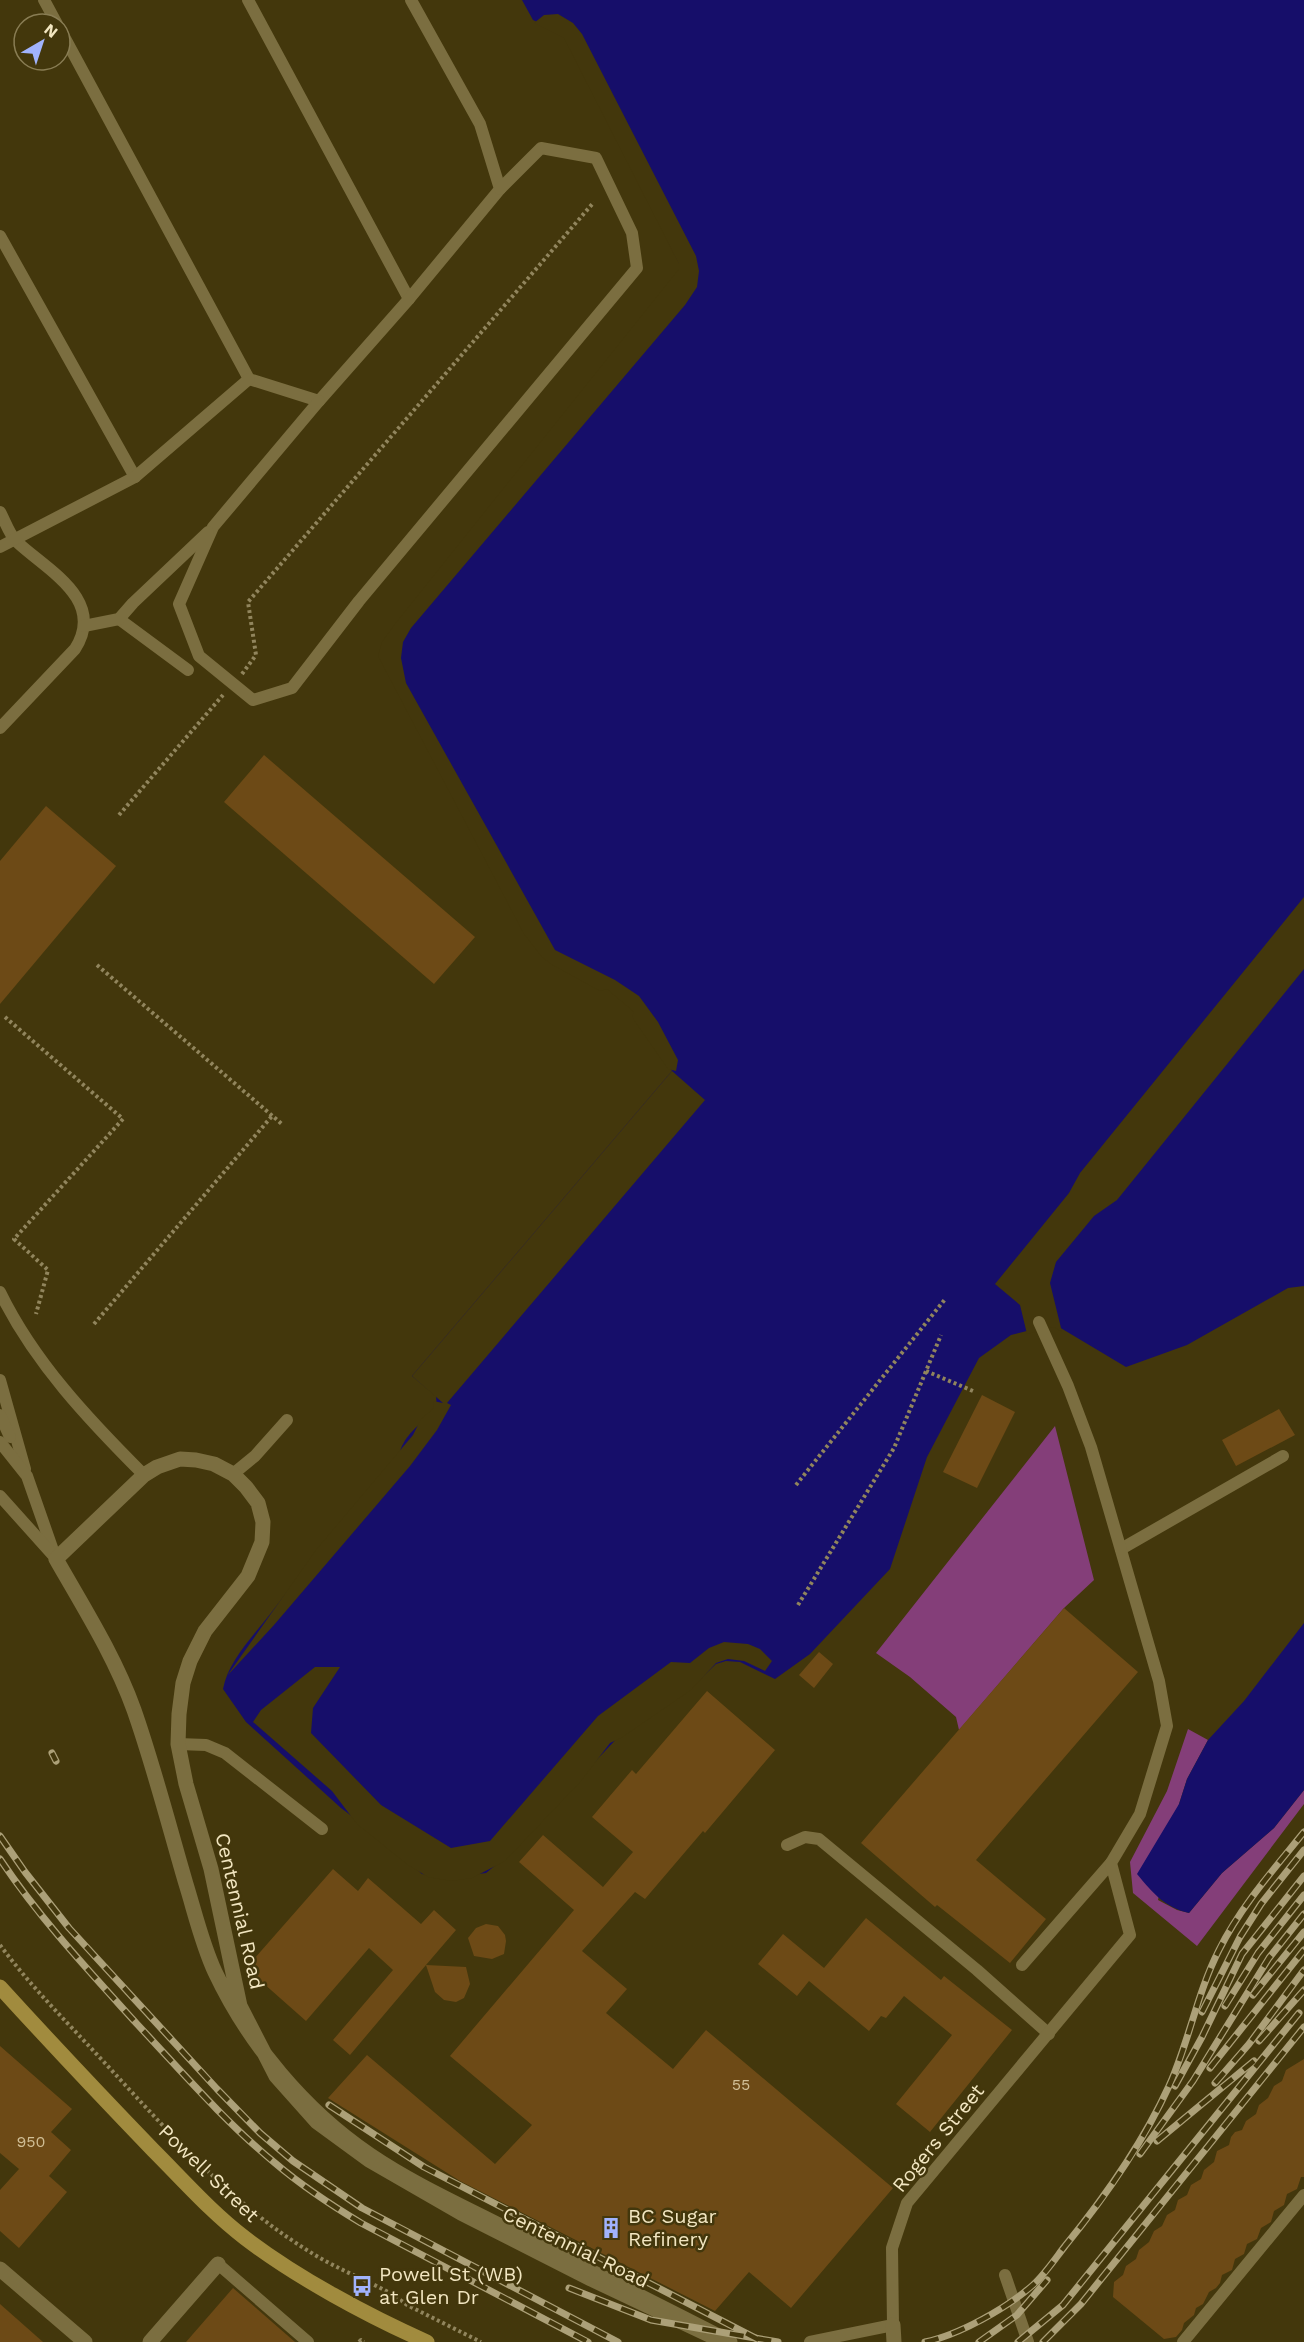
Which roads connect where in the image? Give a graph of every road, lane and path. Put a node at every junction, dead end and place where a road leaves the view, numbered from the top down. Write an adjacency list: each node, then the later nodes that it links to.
1 (248, 0): 7 (lane)
2 (411, 0): 4 (lane)
3 (72, 51): 8 (lane)
4 (500, 189): 7 (lane); 18 (lane)
5 (594, 202): 18 (path)
6 (0, 236): 10 (lane)
7 (409, 299): 9 (lane)
8 (249, 379): 9 (lane); 10 (lane)
9 (319, 401): 12 (lane)
10 (135, 477): 13 (lane)
11 (0, 512): 13 (lane)
12 (213, 527): 15 (lane); 18 (lane)
13 (14, 539): 14 (lane); 16 (lane)
14 (0, 547)
15 (120, 619): 16 (lane); 17 (lane)
16 (84, 626): 19 (lane)
17 (188, 670)
18 (233, 684): 20 (path)
19 (0, 728)
20 (119, 814)
21 (97, 965): 23 (path)
22 (4, 1017): 27 (path)
23 (272, 1116): 24 (path); 29 (path)
24 (283, 1125)
25 (0, 1292): 40 (lane)
26 (946, 1298): 42 (path)
27 (36, 1314)
28 (1039, 1322): 44 (lane)
29 (94, 1324)
30 (941, 1335): 31 (path)
31 (926, 1371): 33 (path); 46 (path)
32 (0, 1380): 41 (lane)
33 (973, 1390)
34 (0, 1415): 41 (lane)
35 (287, 1420): 39 (lane)
36 (0, 1432): 41 (lane)
37 (0, 1442): 41 (lane)
38 (1283, 1456): 44 (lane)
39 (234, 1474): 40 (street, Centennial Road); 47 (street, Centennial Road)
40 (144, 1475): 45 (street, Centennial Road)
41 (27, 1476): 45 (lane)
42 (796, 1485)
43 (0, 1496): 45 (lane)
44 (1121, 1549): 50 (lane)
45 (56, 1559): 68 (street)
46 (798, 1605)
47 (178, 1744): 48 (lane); 67 (street, Centennial Road)
48 (322, 1829)
49 (787, 1845): 54 (lane)
50 (1111, 1863): 52 (lane); 54 (lane, Rogers Street)
51 (0, 1945): 66 (path)
52 (1022, 1965)
53 (2, 1990): 65 (main road, Powell Street)
54 (1049, 2034): 59 (lane, Rogers Street)
55 (1304, 2195): 72 (lane)
56 (218, 2264): 61 (street); 62 (lane)
57 (0, 2269): 60 (street)
58 (1005, 2275): 71 (lane)
59 (893, 2325): 69 (lane); 70 (street)
60 (85, 2342)
61 (150, 2342)
62 (308, 2342)
63 (359, 2342): 64 (path)
64 (364, 2342)
65 (427, 2342)
66 (481, 2342)
67 (724, 2342)
68 (730, 2342)
69 (810, 2342)
70 (894, 2342)
71 (1028, 2342)
72 (1183, 2342)

